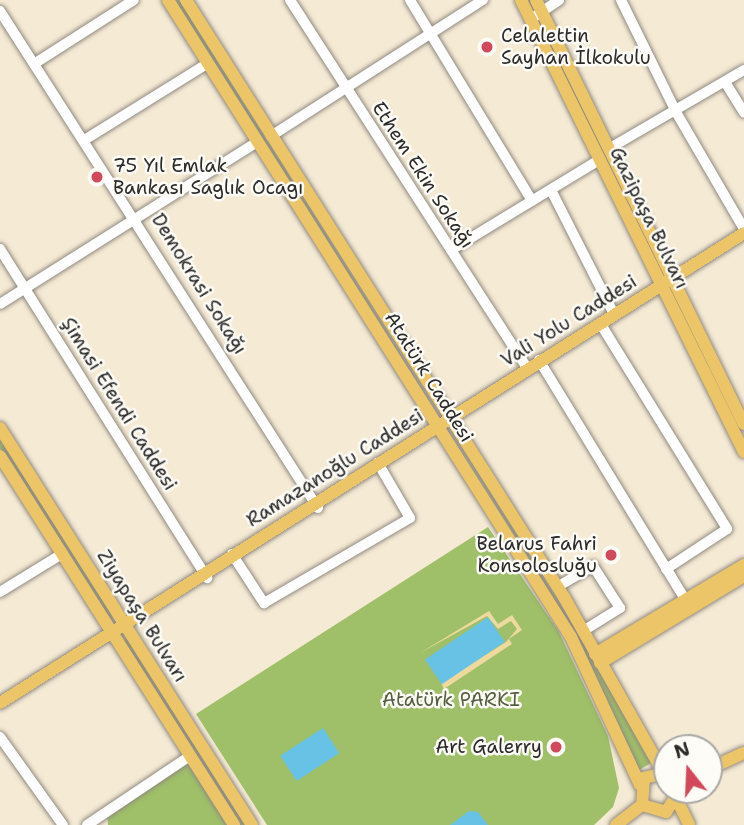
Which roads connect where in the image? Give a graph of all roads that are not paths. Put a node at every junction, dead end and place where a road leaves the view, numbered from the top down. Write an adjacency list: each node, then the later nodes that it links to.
1 (134, 0): 13 (street)
2 (168, 0): 14 (main road, Atatürk Caddesi)
3 (186, 0): 20 (main road, Atatürk Caddesi)
4 (290, 0): 17 (street, Ethem Ekin Sokağı)
5 (410, 0): 12 (street)
6 (483, 0): 12 (street)
7 (521, 0): 10 (main road, Gazipaşa Bulvarı)
8 (559, 0): 10 (street)
9 (621, 0): 18 (street)
10 (536, 10): 23 (main road, Gazipaşa Bulvarı); 24 (main road, Gazipaşa Bulvarı)
11 (0, 11): 13 (street, Demokrasi Sokağı)
12 (431, 33): 17 (street); 26 (street)
13 (37, 62): 21 (street, Demokrasi Sokağı)
14 (208, 63): 21 (street); 22 (main road, Atatürk Caddesi)
15 (744, 70): 16 (street)
16 (725, 82): 18 (street); 19 (street)
17 (346, 88): 20 (street); 30 (street, Ethem Ekin Sokağı)
18 (676, 112): 23 (street); 28 (street)
19 (744, 112)
20 (271, 136): 39 (main road, Atatürk Caddesi)
21 (86, 139): 27 (street, Demokrasi Sokağı)
22 (257, 142): 27 (street); 42 (main road, Atatürk Caddesi)
23 (610, 148): 31 (main road, Gazipaşa Bulvarı)
24 (599, 160): 25 (street); 32 (main road, Gazipaşa Bulvarı)
25 (551, 190): 26 (street); 35 (street)
26 (532, 201): 30 (street)
27 (137, 217): 33 (street); 46 (street, Demokrasi Sokağı)
28 (744, 231): 31 (main road, Vali Yolu Caddesi)
29 (0, 250): 33 (street, Şimasi Efendi Caddesi)
30 (451, 250): 38 (street, Ethem Ekin Sokağı)
31 (674, 279): 32 (main road, Vali Yolu Caddesi); 40 (main road, Gazipaşa Bulvarı)
32 (661, 287): 35 (main road, Vali Yolu Caddesi); 43 (main road, Gazipaşa Bulvarı)
33 (25, 289): 34 (street); 51 (street, Şimasi Efendi Caddesi)
34 (0, 304)
35 (614, 314): 36 (main road, Vali Yolu Caddesi)
36 (600, 323): 37 (main road, Vali Yolu Caddesi); 50 (street)
37 (540, 360): 38 (main road, Vali Yolu Caddesi); 50 (street)
38 (527, 368): 39 (main road, Vali Yolu Caddesi)
39 (450, 420): 42 (main road, Ramazanoğlu Caddesi); 53 (main road, Atatürk Caddesi)
40 (744, 424)
41 (0, 428): 56 (main road, Ziyapaşa Bulvarı)
42 (438, 429): 45 (main road, Ramazanoğlu Caddesi); 67 (main road, Atatürk Caddesi)
43 (744, 452)
44 (0, 456): 47 (main road, Ziyapaşa Bulvarı)
45 (380, 466): 46 (main road, Ramazanoğlu Caddesi); 48 (street)
46 (316, 505): 48 (main road, Ramazanoğlu Caddesi)
47 (62, 554): 54 (street); 56 (main road, Ziyapaşa Bulvarı)
48 (233, 557): 51 (main road, Ramazanoğlu Caddesi)
49 (744, 565): 55 (main road)
50 (666, 569): 55 (street)
51 (205, 575): 56 (main road, Ramazanoğlu Caddesi)
52 (744, 576): 58 (main road)
53 (557, 587): 57 (main road, Atatürk Caddesi); 57 (street)
54 (0, 592)
55 (686, 601): 58 (main road)
56 (119, 630): 59 (main road, Ramazanoğlu Caddesi); 60 (main road, Ramazanoğlu Caddesi); 64 (main road, Ziyapaşa Bulvarı); 75 (main road, Ziyapaşa Bulvarı)
57 (583, 631): 58 (main road, Atatürk Caddesi)
58 (598, 659): 62 (main road, Atatürk Caddesi)
59 (0, 703)
60 (0, 712)
61 (0, 737): 72 (street)
62 (653, 753)
63 (744, 753): 65 (main road)
64 (191, 755): 73 (street); 74 (main road, Ziyapaşa Bulvarı)
65 (723, 763)
66 (653, 779): 67 (main road)
67 (640, 785): 70 (main road, Atatürk Caddesi)
68 (674, 804): 71 (main road)
69 (681, 804): 77 (main road)
70 (642, 805): 71 (main road); 76 (main road)
71 (665, 819)
72 (63, 825)
73 (88, 825)
74 (234, 825)
75 (252, 825)
76 (616, 825)
77 (688, 825)

